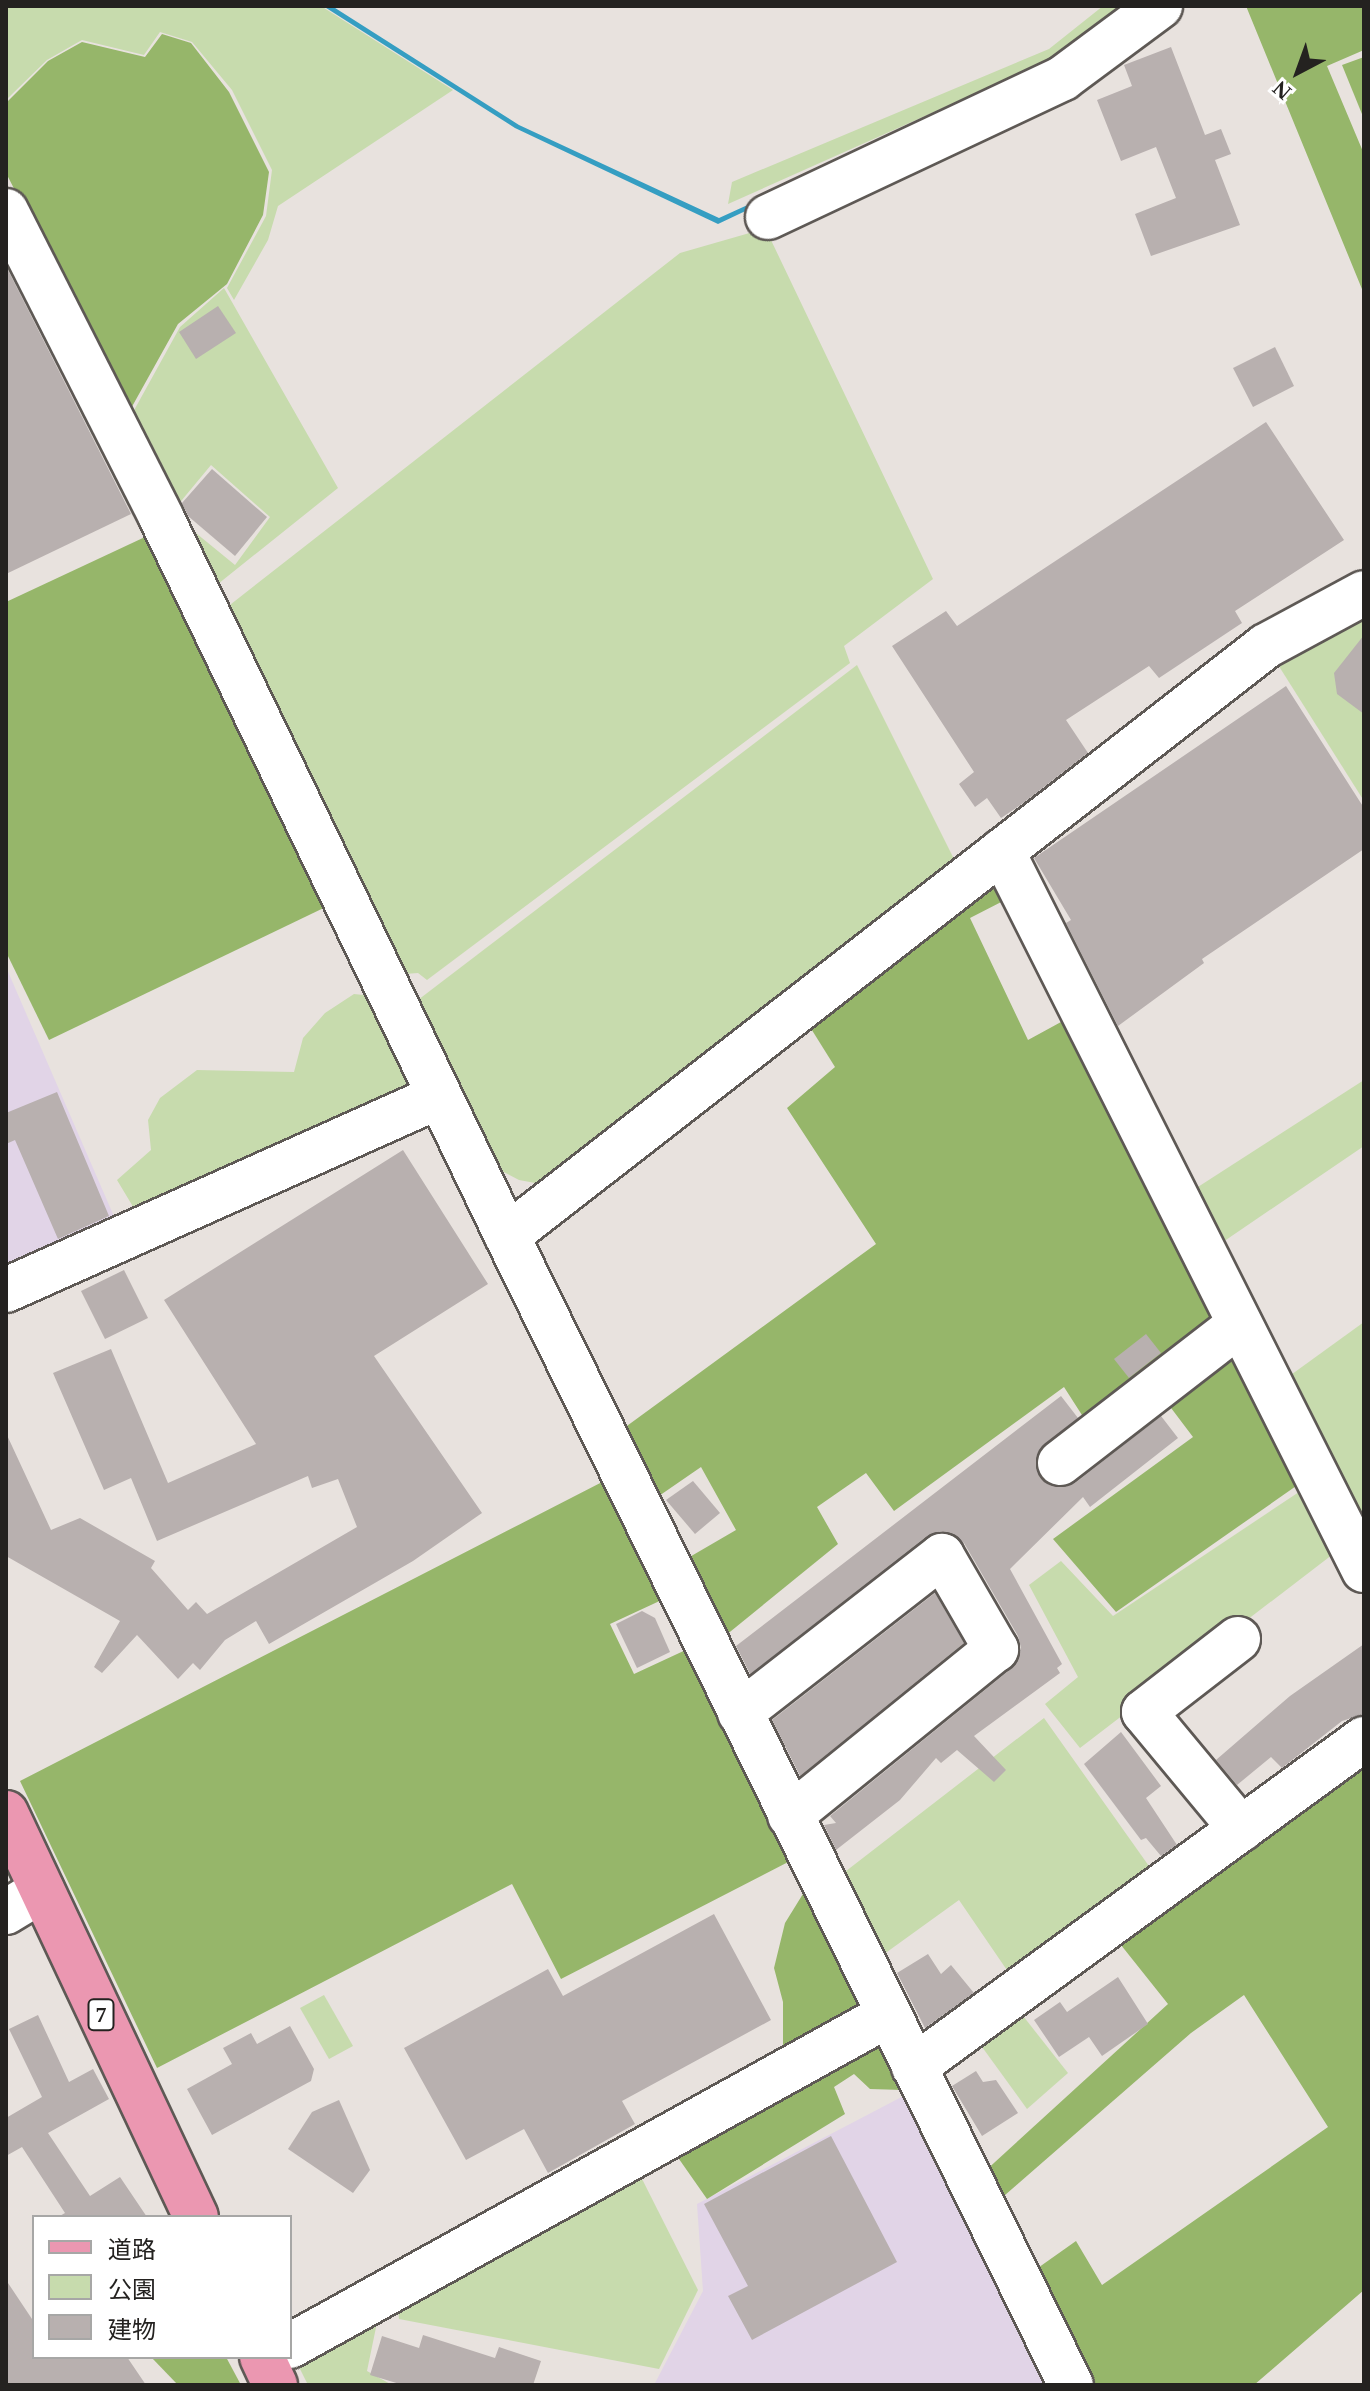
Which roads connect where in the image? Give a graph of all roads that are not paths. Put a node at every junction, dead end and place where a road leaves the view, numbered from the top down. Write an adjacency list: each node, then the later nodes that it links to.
1 (1160, 6): 3 (street)
2 (6, 211): 6 (street)
3 (768, 217)
4 (1364, 593): 5 (street)
5 (1002, 851): 7 (street); 9 (street)
6 (439, 1096): 7 (street); 8 (street)
7 (507, 1236): 13 (street)
8 (6, 1290)
9 (1240, 1324): 10 (street); 11 (street)
10 (1060, 1463)
11 (1364, 1570)
12 (1238, 1639): 17 (street)
13 (740, 1713): 16 (street); 16 (street)
14 (1364, 1739): 17 (street)
15 (6, 1813): 18 (main road, 7)
16 (790, 1816): 20 (street)
17 (1241, 1829): 21 (street)
18 (42, 1890): 19 (street); 22 (main road, 7)
19 (6, 1912)
20 (888, 2015): 21 (street); 23 (street)
21 (914, 2067): 24 (street)
22 (195, 2215)
23 (292, 2350)
24 (1071, 2385)

